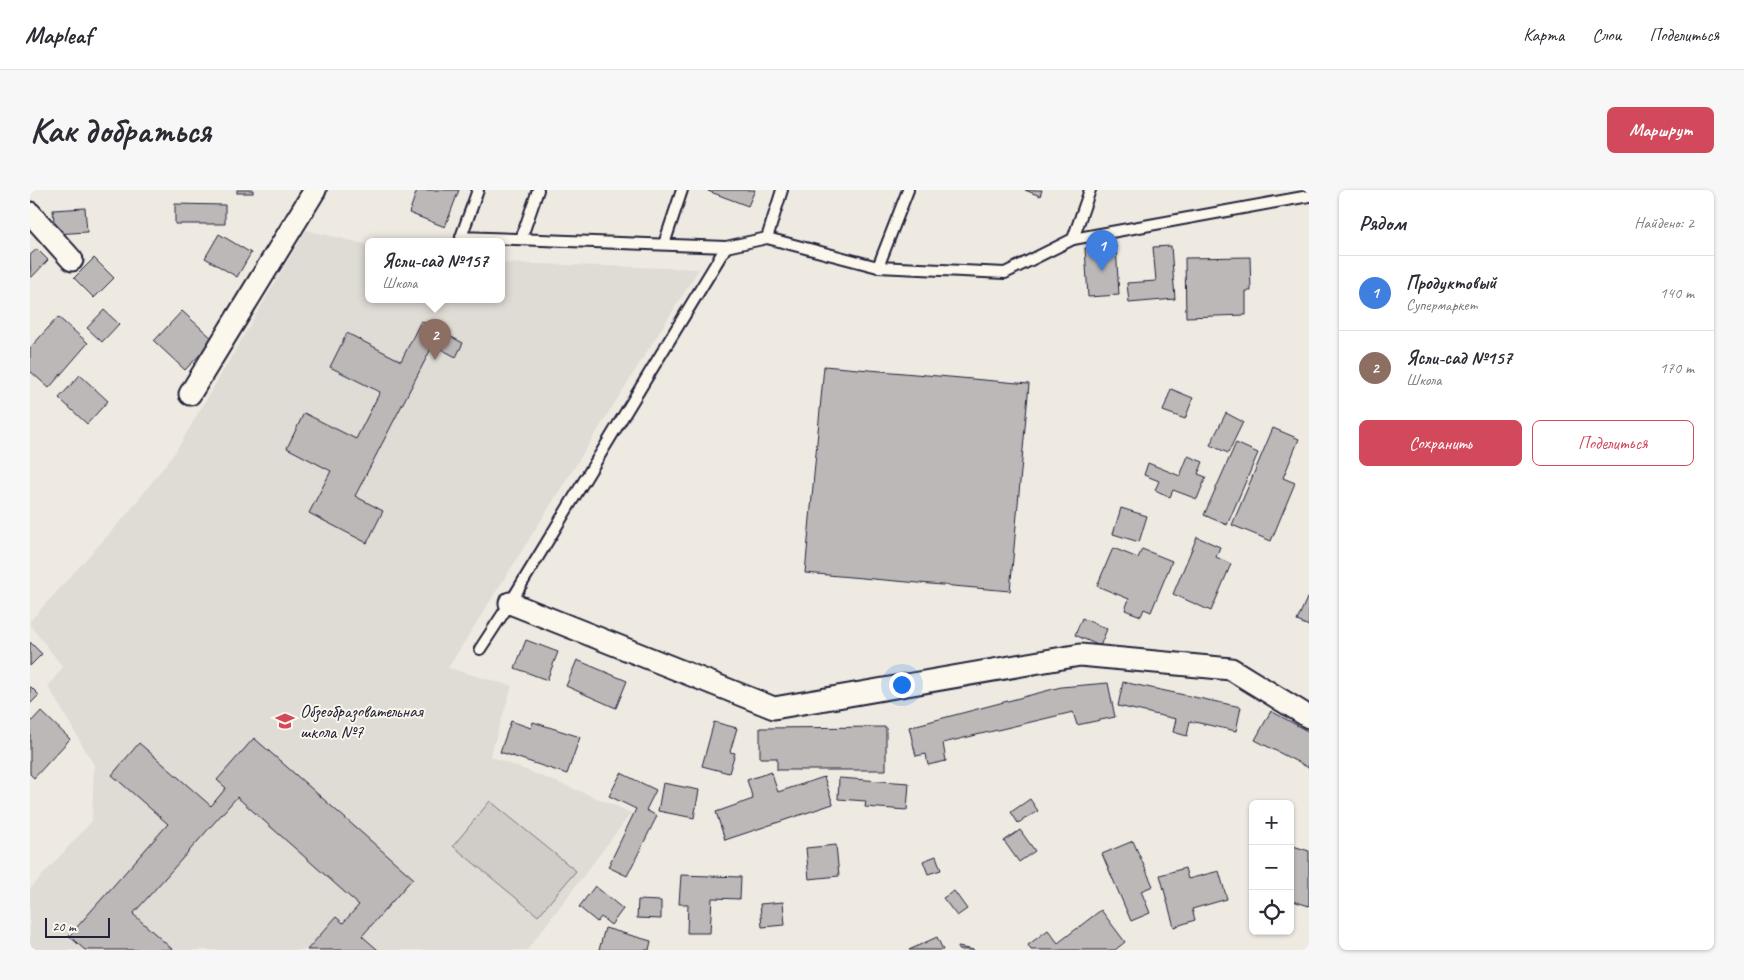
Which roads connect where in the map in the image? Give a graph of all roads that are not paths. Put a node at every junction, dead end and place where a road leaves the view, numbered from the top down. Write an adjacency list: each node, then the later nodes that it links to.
1 (315, 190): 19 (street)
2 (478, 190): 10 (lane)
3 (538, 190): 13 (lane)
4 (682, 190): 15 (lane)
5 (782, 190): 12 (lane)
6 (908, 190): 18 (lane)
7 (1090, 190): 14 (lane)
8 (1309, 196): 14 (lane)
9 (30, 214): 17 (street)
10 (490, 238)
11 (505, 238): 13 (lane)
12 (767, 238): 16 (lane); 18 (lane)
13 (520, 239): 15 (lane)
14 (1073, 239): 18 (lane)
15 (664, 244): 16 (lane)
16 (726, 247): 20 (lane)
17 (72, 260)
18 (878, 267)
19 (190, 394)
20 (510, 603): 21 (lane); 22 (street)
21 (480, 649)
22 (1309, 717)

